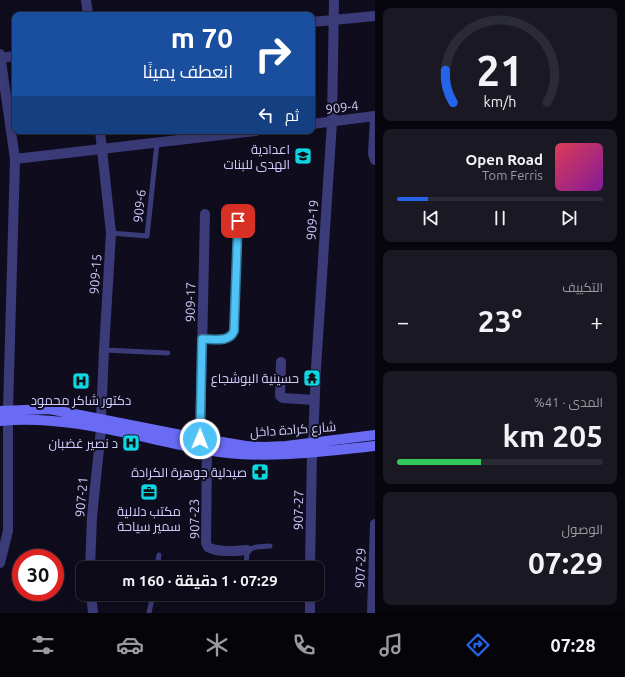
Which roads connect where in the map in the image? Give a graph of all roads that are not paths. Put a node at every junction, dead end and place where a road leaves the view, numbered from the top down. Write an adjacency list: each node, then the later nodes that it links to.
1 (86, 0): 3 (street)
2 (334, 0): 5 (street, 909-19)
3 (88, 12)
4 (375, 16): 5 (street)
5 (334, 19): 6 (street); 11 (street, 909-19)
6 (315, 22)
7 (0, 54): 9 (street)
8 (12, 56): 9 (street)
9 (0, 58): 17 (street)
10 (375, 117): 11 (street, 909-4); 18 (street)
11 (332, 122): 12 (street, 909-4); 26 (street, 909-19)
12 (315, 124)
13 (100, 134): 16 (street, 909-15)
14 (231, 134): 15 (street)
15 (157, 143): 16 (street); 21 (lane, 909-6)
16 (102, 148): 17 (street); 21 (street, 909-15)
17 (15, 159): 27 (street)
18 (375, 160)
19 (205, 214): 22 (street, 909-17)
20 (238, 221): 22 (lane)
21 (111, 233): 23 (street, 909-15)
22 (202, 339): 30 (street, 909-17)
23 (104, 350): 24 (lane); 28 (street, 909-15)
24 (168, 353)
25 (281, 362): 26 (street)
26 (314, 400): 32 (street, 909-19)
27 (4, 415): 28 (main road, شارع كرادة داخل); 42 (street)
28 (101, 424): 30 (main road, شارع كرادة داخل); 33 (main road, شارع كرادة داخل); 38 (street, 907-21)
29 (375, 435): 32 (main road, شارع كرادة داخل)
30 (200, 439): 32 (main road, شارع كرادة داخل)
31 (375, 446): 32 (main road, شارع كرادة داخل)
32 (313, 448): 33 (main road, شارع كرادة داخل); 41 (street, 907-27)
33 (206, 450): 36 (street, 907-23)
34 (375, 524): 49 (street, 907-29)
35 (270, 546): 36 (lane)
36 (247, 550): 40 (lane)
37 (159, 555): 39 (lane)
38 (90, 561)
39 (158, 561)
40 (246, 561)
41 (310, 561)
42 (0, 563)
43 (92, 601): 46 (street)
44 (151, 601): 47 (lane)
45 (310, 601): 48 (street)
46 (93, 613)
47 (149, 613)
48 (310, 613)
49 (372, 613)

